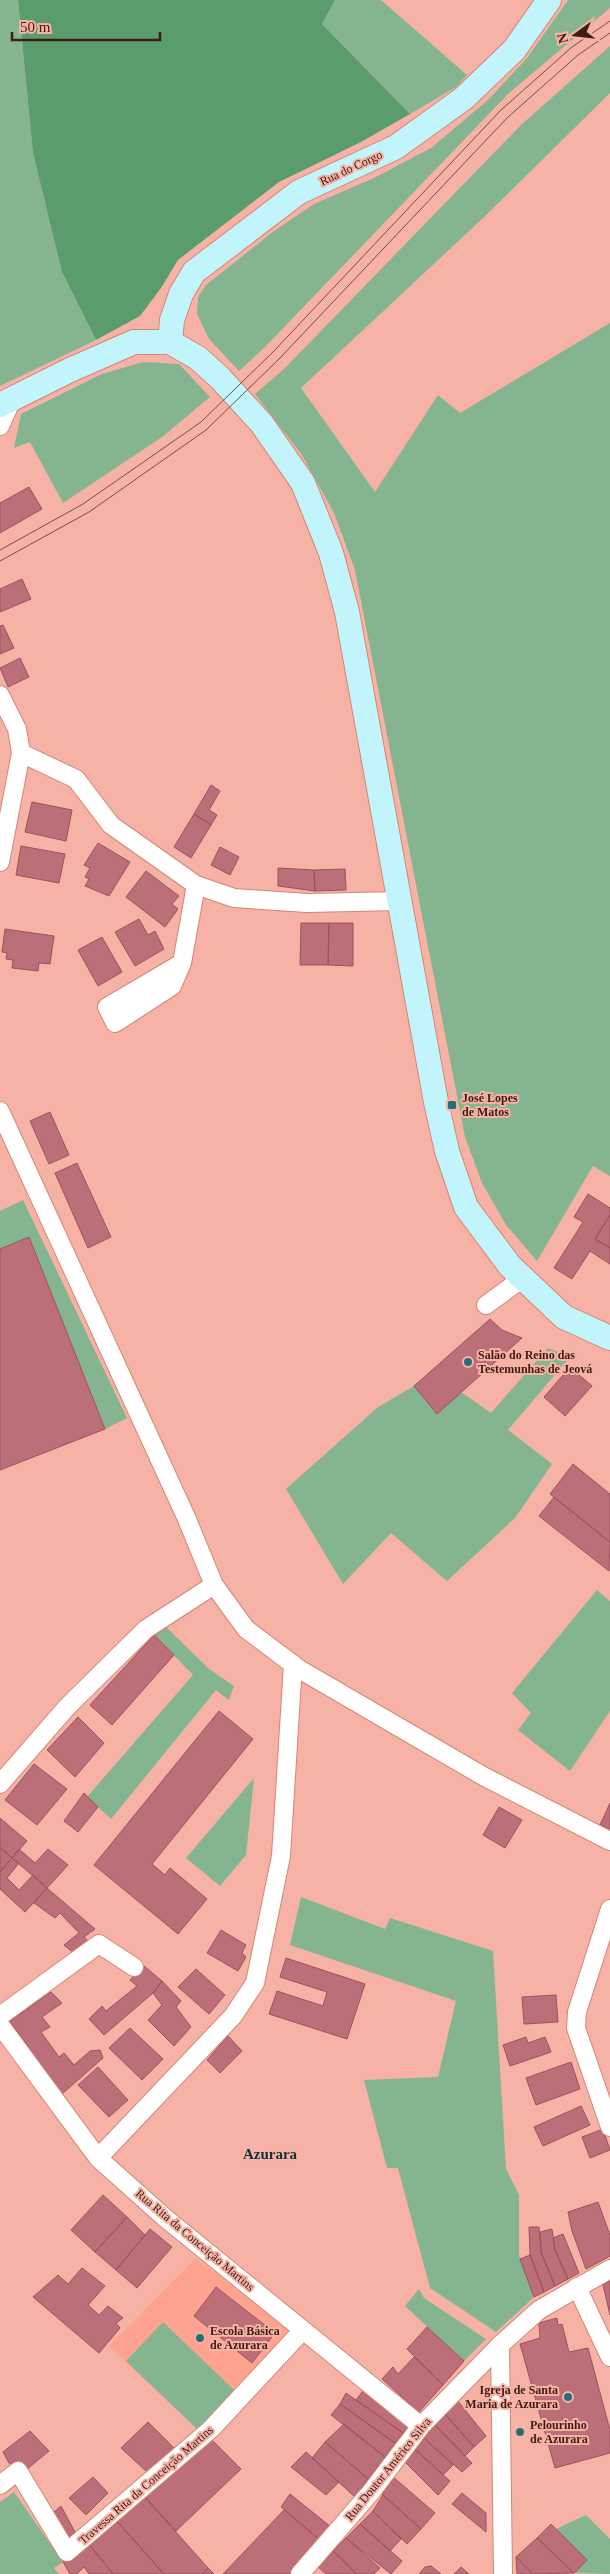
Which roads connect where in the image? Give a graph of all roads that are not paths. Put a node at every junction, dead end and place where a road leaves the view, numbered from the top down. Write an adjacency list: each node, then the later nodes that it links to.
1 (549, 0): 2 (street, Rua do Corgo)
2 (170, 342): 3 (street); 9 (street)
3 (6, 402): 4 (street)
4 (0, 426)
5 (0, 695): 6 (street)
6 (21, 753): 7 (street); 8 (street)
7 (0, 862)
8 (196, 885): 9 (street); 10 (street)
9 (399, 901): 12 (street)
10 (182, 963)
11 (0, 1111): 15 (street)
12 (523, 1278): 13 (street); 14 (street)
13 (486, 1305)
14 (610, 1338)
15 (214, 1585): 16 (street); 17 (street)
16 (292, 1664): 18 (street); 24 (street)
17 (0, 1784)
18 (610, 1841)
19 (610, 1910): 23 (street)
20 (134, 1966): 21 (street)
21 (0, 2016)
22 (0, 2025): 24 (street, Rua Rita da Conceição Martins)
23 (610, 2128)
24 (98, 2158): 27 (street, Rua Rita da Conceição Martins)
25 (610, 2269): 26 (street, Rua Doutor Américo Silva)
26 (577, 2287): 28 (street, Rua Doutor Américo Silva); 29 (street)
27 (303, 2330): 30 (street, Rua Rita da Conceição Martins); 31 (street, Travessa Rita da Conceição Martins)
28 (500, 2345): 30 (street, Rua Doutor Américo Silva); 33 (street)
29 (610, 2357)
30 (421, 2426): 32 (street, Rua Doutor Américo Silva)
31 (0, 2485)
32 (300, 2574)
33 (503, 2574)

